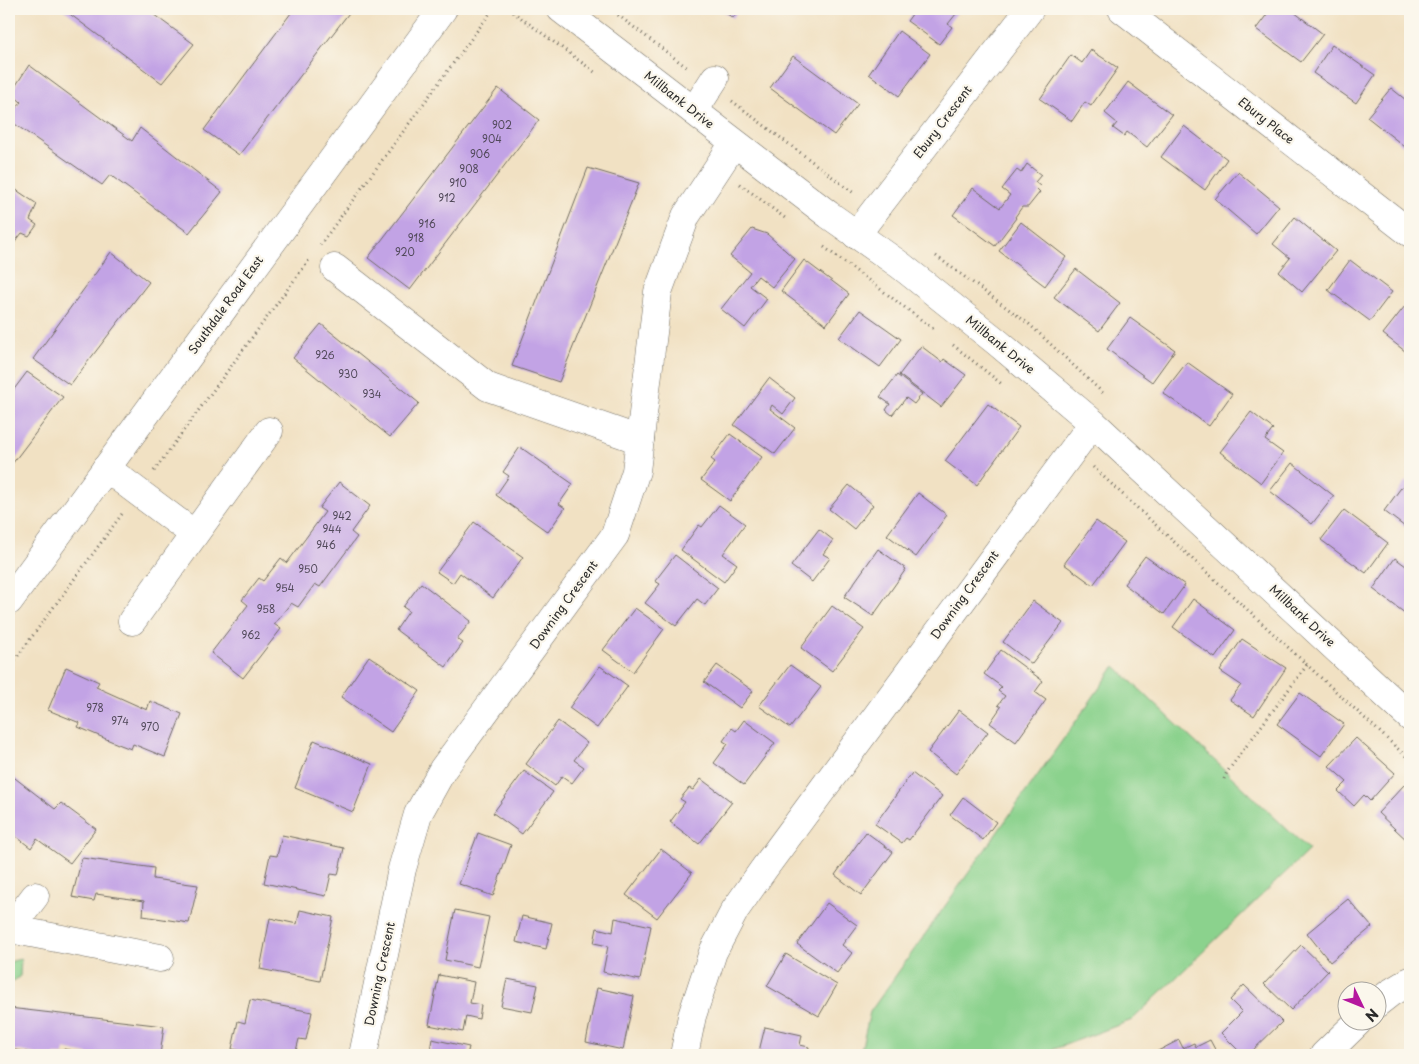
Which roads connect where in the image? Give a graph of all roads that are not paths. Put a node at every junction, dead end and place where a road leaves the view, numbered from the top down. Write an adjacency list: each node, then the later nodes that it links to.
1 (443, 9): 14 (street, Southdale Road East)
2 (561, 9): 6 (street, Millbank Drive)
3 (1030, 9): 9 (street, Ebury Crescent)
4 (1122, 9): 8 (street, Ebury Place)
5 (715, 78): 6 (street)
6 (694, 111): 7 (street, Millbank Drive)
7 (734, 143): 9 (street, Millbank Drive); 13 (street, Downing Crescent)
8 (1410, 234)
9 (856, 235): 11 (street, Millbank Drive)
10 (325, 259): 13 (street)
11 (1093, 423): 18 (street, Millbank Drive); 26 (street, Downing Crescent)
12 (269, 431): 15 (street)
13 (640, 440): 25 (street, Downing Crescent)
14 (106, 468): 15 (street); 16 (street, Southdale Road East)
15 (194, 534): 17 (street)
16 (9, 601)
17 (132, 621)
18 (1410, 717)
19 (35, 896): 20 (street)
20 (9, 929): 21 (street)
21 (160, 958)
22 (1410, 982): 23 (street)
23 (1386, 996)
24 (1348, 1032): 27 (street)
25 (363, 1055)
26 (684, 1055)
27 (1324, 1055)

